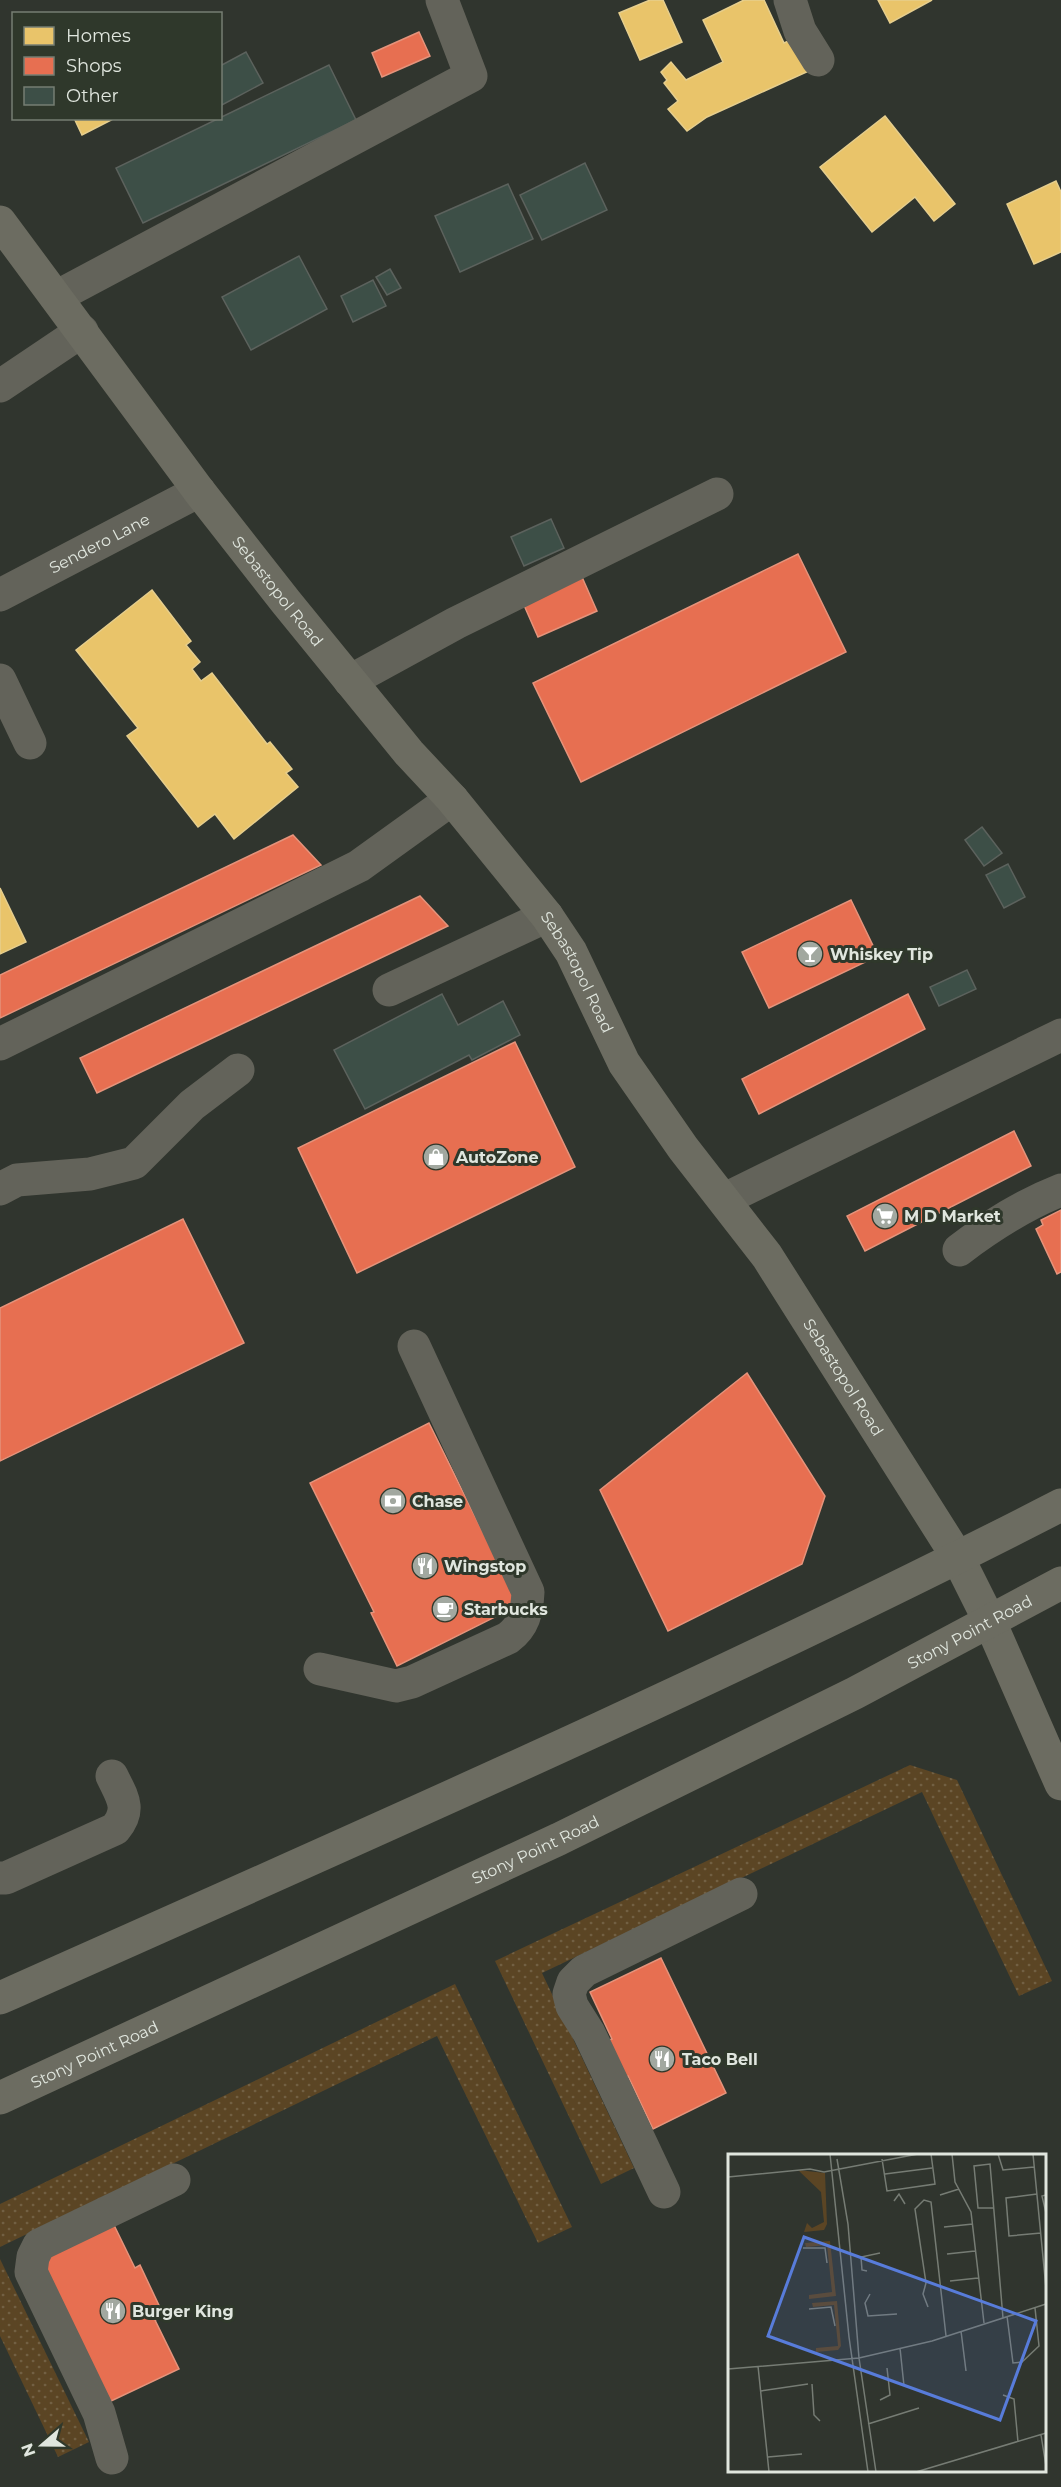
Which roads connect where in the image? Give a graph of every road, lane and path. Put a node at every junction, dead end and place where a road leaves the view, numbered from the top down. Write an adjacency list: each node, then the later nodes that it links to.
1 (442, 0): 5 (street)
2 (790, 0): 3 (street)
3 (818, 60)
4 (0, 222): 5 (main road, Sebastopol Road)
5 (56, 297): 6 (main road, Sebastopol Road)
6 (82, 331): 7 (street); 8 (main road, Sebastopol Road)
7 (0, 386)
8 (200, 491): 10 (street, Sendero Lane); 12 (main road, Sebastopol Road)
9 (717, 494): 12 (street)
10 (0, 595)
11 (0, 680): 13 (street)
12 (350, 681): 14 (main road, Sebastopol Road)
13 (30, 743)
14 (452, 799): 15 (main road, Sebastopol Road); 18 (street)
15 (547, 916): 16 (street); 22 (main road, Sebastopol Road)
16 (389, 990)
17 (1061, 1035): 22 (street)
18 (0, 1044)
19 (238, 1070): 20 (street)
20 (0, 1189)
21 (1061, 1190): 23 (street)
22 (725, 1199): 26 (main road, Sebastopol Road)
23 (959, 1250)
24 (414, 1346): 29 (street)
25 (1061, 1505): 26 (main road)
26 (958, 1558): 28 (main road, Sebastopol Road); 34 (main road)
27 (1061, 1583): 28 (main road, Stony Point Road)
28 (990, 1622): 31 (main road, Sebastopol Road); 35 (main road, Stony Point Road)
29 (320, 1669)
30 (112, 1776): 32 (street)
31 (1061, 1784)
32 (0, 1878)
33 (741, 1894): 37 (street)
34 (0, 1998)
35 (0, 2098)
36 (174, 2180): 38 (street)
37 (664, 2192)
38 (112, 2458)

